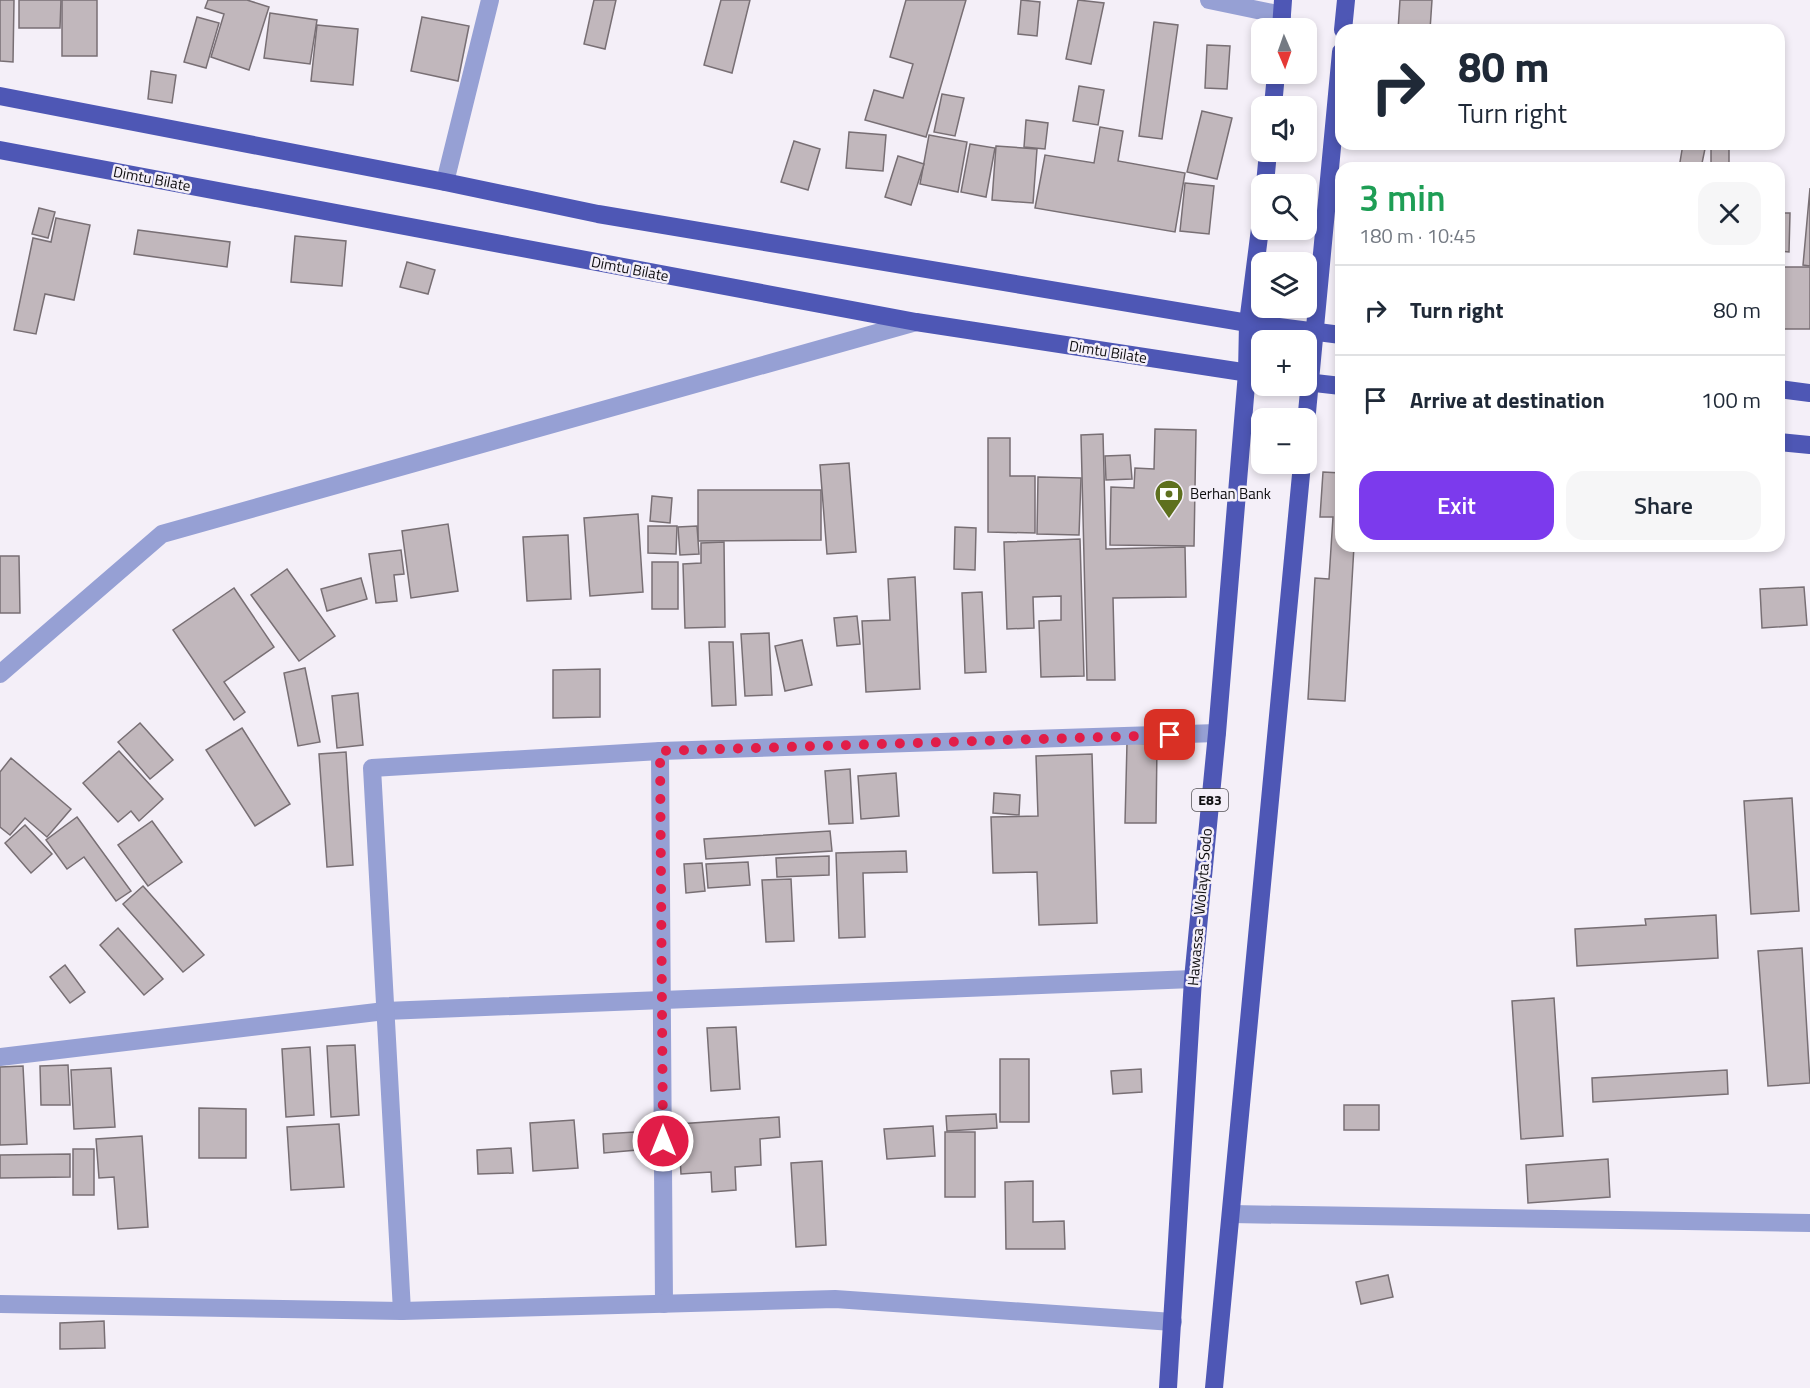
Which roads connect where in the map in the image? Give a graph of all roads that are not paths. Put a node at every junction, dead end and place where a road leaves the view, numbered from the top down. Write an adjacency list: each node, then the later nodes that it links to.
1 (490, 0): 9 (street)
2 (1209, 0): 4 (street)
3 (1346, 0): 5 (main road)
4 (1282, 15)
5 (1344, 24)
6 (0, 96): 9 (main road)
7 (1335, 119): 14 (main road)
8 (0, 150): 11 (main road, Dimtu Bilate)
9 (445, 182): 12 (main road)
10 (1259, 240): 12 (main road, Hawassa - Wolayta Sodo / E83)
11 (916, 322): 18 (main road, Dimtu Bilate); 27 (street)
12 (1248, 323): 13 (main road); 17 (main road, Hawassa - Wolayta Sodo / E83)
13 (1301, 330)
14 (1316, 330)
15 (1317, 332): 16 (main road)
16 (1335, 334)
17 (1251, 348)
18 (1251, 374)
19 (1317, 383): 20 (main road)
20 (1335, 385)
21 (1785, 390): 22 (main road)
22 (1810, 393)
23 (1252, 396): 28 (main road, Hawassa - Wolayta Sodo / E83)
24 (1785, 443): 25 (main road)
25 (1810, 445)
26 (1301, 474): 34 (main road)
27 (0, 674)
28 (1216, 733): 29 (street); 30 (main road, Hawassa - Wolayta Sodo / E83)
29 (660, 751): 31 (street); 32 (street)
30 (1193, 979): 31 (street); 39 (main road, Hawassa - Wolayta Sodo / E83)
31 (662, 1000): 32 (street); 37 (street)
32 (385, 1011): 33 (street); 38 (street)
33 (0, 1057)
34 (1231, 1214): 35 (street); 41 (main road)
35 (1810, 1223)
36 (0, 1304): 38 (street)
37 (664, 1304): 38 (street); 39 (street)
38 (402, 1311)
39 (1173, 1322): 40 (main road, Hawassa - Wolayta Sodo / E83)
40 (1168, 1388)
41 (1214, 1388)

